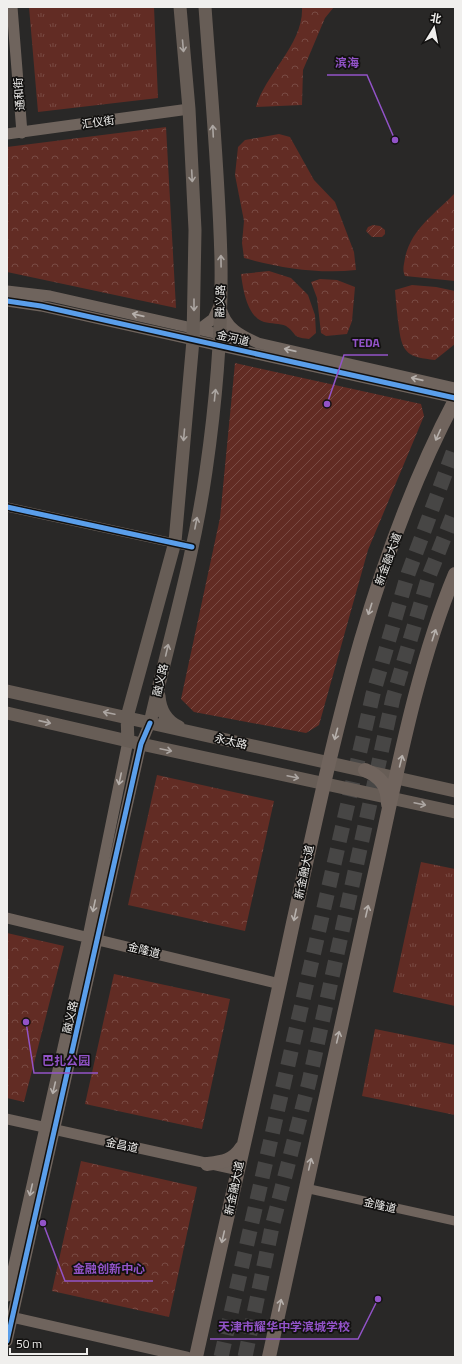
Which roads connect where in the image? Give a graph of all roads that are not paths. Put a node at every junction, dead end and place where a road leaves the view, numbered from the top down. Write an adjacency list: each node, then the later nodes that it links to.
1 (12, 7): 5 (street, 通和街)
2 (180, 7): 4 (main road, 融义路, one-way to 4)
3 (205, 7): 8 (main road, 融义路, one-way to 3)
4 (189, 109): 5 (street, 汇仪街); 10 (main road, 融义路, one-way to 10)
5 (22, 133): 6 (street, 汇仪街)
6 (7, 134)
7 (7, 291): 10 (street, 金河道, one-way to 7)
8 (220, 300): 10 (street); 11 (main road, 融义路); 12 (street)
9 (7, 301): 10 (street)
10 (195, 332): 11 (street, 金河道); 16 (main road, 融义路, one-way to 16)
11 (219, 340): 12 (street, 金河道); 14 (street, 金河道); 17 (main road, 融义路, one-way to 11)
12 (258, 343): 13 (street, one-way to 12)
13 (455, 388)
14 (455, 399): 27 (main road, 新金融大道, one-way to 27)
15 (7, 507): 16 (street)
16 (175, 542): 17 (street); 22 (main road, 融义路)
17 (192, 547): 19 (main road, 融义路, one-way to 17)
18 (455, 574): 29 (main road, one-way to 18)
19 (158, 688): 23 (main road, 融义路); 24 (main road)
20 (7, 691): 22 (main road, 永太路, one-way to 20)
21 (7, 713): 25 (main road, 永太路, one-way to 25)
22 (127, 717): 23 (main road, 永太路); 25 (main road, 融义路)
23 (150, 723): 24 (main road, 永太路); 26 (street, 融义路)
24 (188, 731): 27 (main road, 永太路)
25 (128, 741): 26 (main road, 永太路); 35 (street, 融义路, one-way to 35)
26 (141, 744): 30 (main road, 永太路, one-way to 30); 35 (street, 融义路)
27 (328, 762): 28 (main road, 永太路); 30 (main road, 新金融大道)
28 (364, 770): 29 (main road, 永太路); 32 (main road)
29 (396, 778): 31 (main road, 永太路); 32 (main road)
30 (324, 784): 32 (main road, 永太路); 36 (main road, 新金融大道, one-way to 36)
31 (455, 791)
32 (390, 798): 33 (main road, 永太路, one-way to 33); 43 (main road, one-way to 32)
33 (455, 812)
34 (7, 918): 35 (street, 金隆道)
35 (93, 938): 36 (street, 金隆道); 39 (street, 融义路)
36 (280, 984): 40 (main road, 新金融大道)
37 (7, 1119): 39 (street)
38 (7, 1124): 39 (street, 金昌道)
39 (48, 1132): 41 (street, 金昌道); 42 (street, 金昌道); 45 (street, 融义路)
40 (243, 1145): 41 (main road); 42 (main road, 新金融大道)
41 (207, 1164): 42 (street, 金昌道)
42 (237, 1172): 50 (main road, 新金融大道, one-way to 50)
43 (305, 1188): 44 (street, 金隆道); 51 (main road, one-way to 43)
44 (455, 1221)
45 (11, 1299): 46 (street, 融义路)
46 (9, 1319): 47 (street, 融义路); 48 (street); 49 (street)
47 (7, 1341)
48 (162, 1357)
49 (187, 1357)
50 (196, 1357)
51 (269, 1357)

